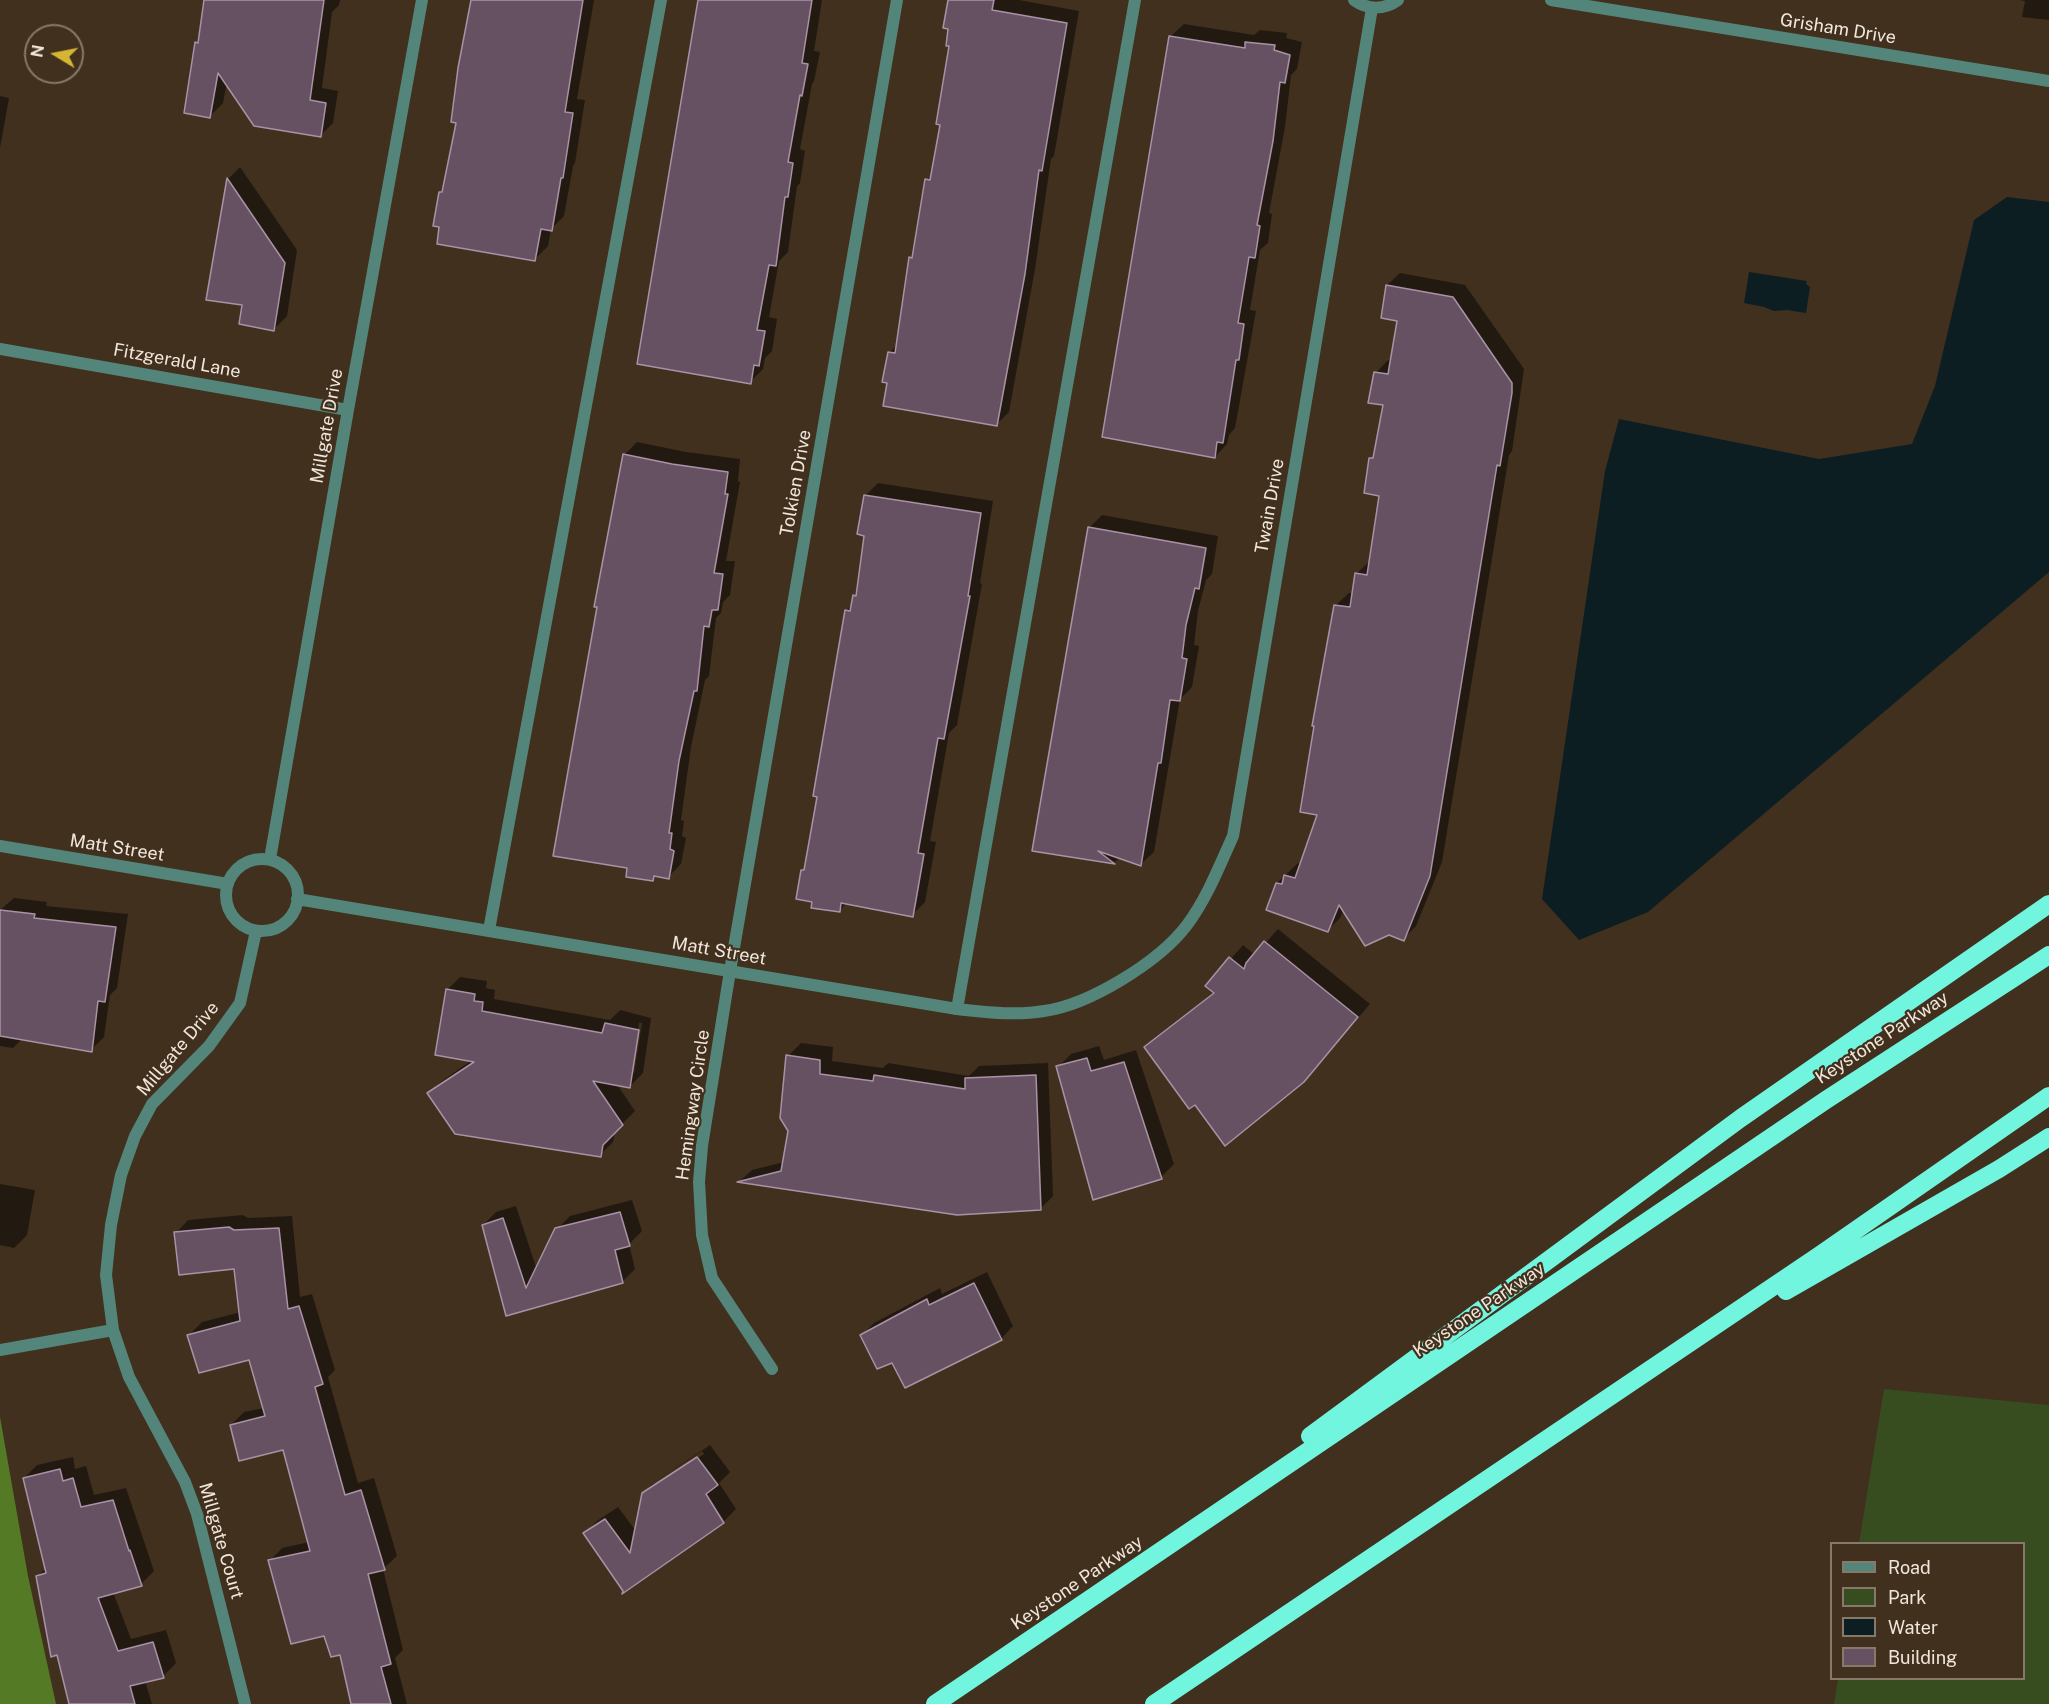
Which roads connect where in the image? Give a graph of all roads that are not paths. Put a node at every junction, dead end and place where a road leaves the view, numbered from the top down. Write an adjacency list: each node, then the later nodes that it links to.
1 (422, 0): 11 (street, Millgate Drive)
2 (661, 0): 17 (street)
3 (897, 0): 20 (street, Tolkien Drive)
4 (1135, 0): 22 (street)
5 (1354, 0): 8 (street)
6 (1398, 0): 8 (street)
7 (1551, 0): 9 (street, Grisham Drive)
8 (1371, 8): 21 (street, Twain Drive)
9 (2049, 81)
10 (0, 349): 11 (street, Fitzgerald Lane)
11 (348, 410): 13 (street, Millgate Drive)
12 (0, 846): 14 (street, Matt Street)
13 (270, 860): 14 (street); 15 (street)
14 (228, 884): 18 (street)
15 (297, 899): 17 (street, Matt Street); 18 (street)
16 (2049, 904): 29 (highway)
17 (489, 930): 20 (street, Matt Street)
18 (256, 931): 25 (street, Millgate Drive)
19 (2049, 955): 29 (highway, Keystone Parkway)
20 (730, 972): 22 (street, Matt Street); 28 (street, Hemingway Circle)
21 (1130, 975): 22 (street, Matt Street)
22 (957, 1009)
23 (2049, 1096): 27 (highway)
24 (2049, 1137): 27 (highway)
25 (113, 1330): 26 (street); 30 (street, Millgate Court)
26 (0, 1350)
27 (1657, 1365): 32 (highway)
28 (772, 1369)
29 (1082, 1605): 31 (highway, Keystone Parkway)
30 (245, 1704)
31 (935, 1704)
32 (1154, 1704)

